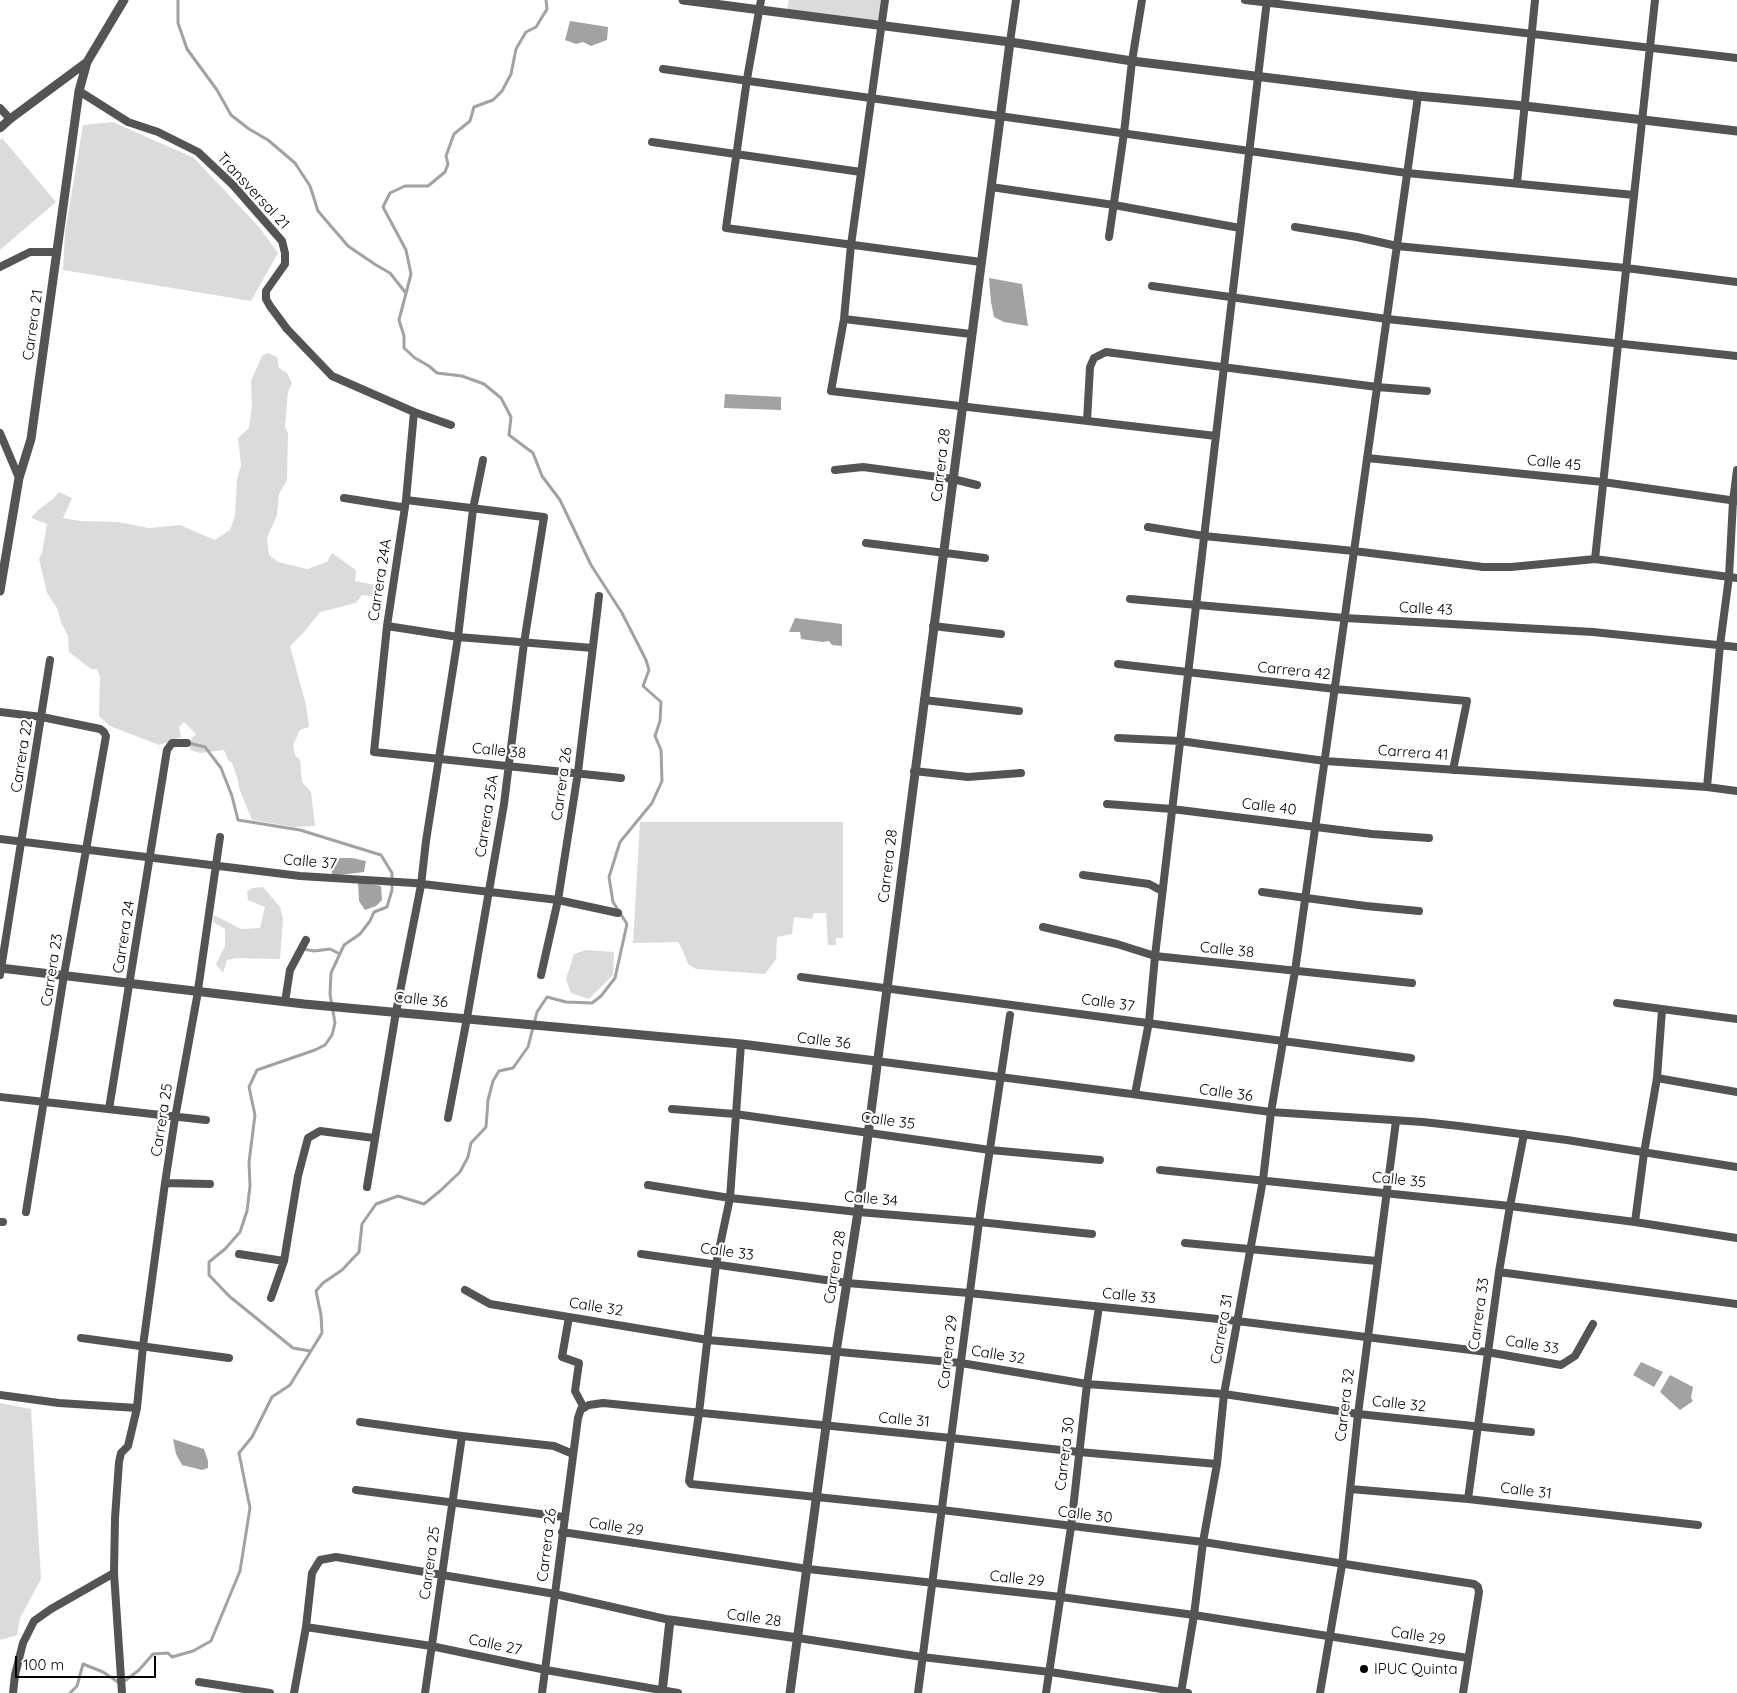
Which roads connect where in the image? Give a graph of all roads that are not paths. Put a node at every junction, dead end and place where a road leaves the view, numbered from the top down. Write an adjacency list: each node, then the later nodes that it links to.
1 (124, 0): 18 (street)
2 (683, 0): 11 (street)
3 (761, 0): 11 (street)
4 (885, 0): 12 (street)
5 (1016, 0): 14 (street)
6 (1142, 0): 17 (street)
7 (1245, 0): 10 (street)
8 (1535, 0): 13 (street)
9 (1655, 0): 15 (street)
10 (1267, 1): 13 (street); 20 (street)
11 (759, 10): 12 (street); 21 (street)
12 (882, 26): 14 (street); 24 (street)
13 (1532, 34): 15 (street); 25 (street)
14 (1010, 42): 17 (street); 27 (street, Carrera 28)
15 (1650, 48): 16 (street); 29 (street)
16 (1737, 58)
17 (1132, 61): 20 (street); 32 (street)
18 (87, 62): 22 (street, Carrera 21); 28 (street)
19 (663, 68): 21 (street)
20 (1258, 76): 23 (street); 34 (street)
21 (747, 80): 24 (street); 35 (street)
22 (79, 91): 47 (street, Carrera 21); 63 (street, Transversal 21)
23 (1418, 96): 25 (street); 37 (street, Carrera 31)
24 (872, 99): 27 (street); 36 (street)
25 (1525, 106): 29 (street); 38 (street)
26 (0, 108): 28 (street)
27 (1000, 116): 32 (street); 39 (street, Carrera 28)
28 (10, 118): 30 (street)
29 (1642, 118): 31 (street); 40 (street)
30 (0, 128)
31 (1737, 130)
32 (1124, 133): 34 (street); 41 (street)
33 (652, 142): 35 (street)
34 (1249, 152): 37 (street); 43 (street)
35 (737, 154): 36 (street); 45 (street)
36 (861, 172): 45 (street)
37 (1407, 173): 38 (street); 46 (street, Carrera 31)
38 (1517, 183): 40 (street)
39 (991, 187): 41 (street); 48 (street, Carrera 28)
40 (1634, 195): 50 (street)
41 (1114, 205): 43 (street); 44 (street)
42 (1295, 227): 46 (street)
43 (1240, 228): 53 (street)
44 (1109, 237)
45 (850, 245): 48 (street); 54 (street)
46 (1397, 246): 50 (street); 55 (street, Carrera 31)
47 (57, 252): 49 (street); 72 (street, Carrera 21)
48 (981, 262): 56 (street, Carrera 28)
49 (0, 267)
50 (1626, 268): 51 (street); 57 (street)
51 (1737, 282)
52 (1152, 286): 53 (street)
53 (1232, 297): 55 (street); 59 (street)
54 (844, 319): 56 (street); 62 (street)
55 (1387, 319): 57 (street); 60 (street, Carrera 31)
56 (972, 334): 62 (street, Carrera 28)
57 (1618, 343): 58 (street); 74 (street)
58 (1737, 356)
59 (1224, 366): 60 (street); 64 (street); 67 (street)
60 (1377, 387): 61 (street); 68 (street, Carrera 31)
61 (1427, 391)
62 (962, 406): 64 (street); 73 (street, Carrera 28)
63 (414, 412): 65 (street, Transversal 21); 78 (street, Carrera 24A)
64 (1087, 421): 67 (street)
65 (451, 425)
66 (0, 433): 72 (street)
67 (1216, 436): 81 (street)
68 (1367, 458): 74 (street, Calle 45); 83 (street, Carrera 31)
69 (483, 460): 79 (street)
70 (835, 470): 73 (street)
71 (1737, 470): 77 (street)
72 (19, 478): 88 (street, Carrera 21)
73 (953, 479): 75 (street); 84 (street, Carrera 28)
74 (1603, 482): 77 (street, Calle 45); 86 (street)
75 (977, 485)
76 (344, 498): 78 (street)
77 (1735, 501): 87 (street)
78 (406, 503): 79 (street); 93 (street, Carrera 24A)
79 (474, 509): 96 (street); 97 (street, Carrera 25A)
80 (1148, 527): 81 (street)
81 (1204, 536): 83 (street); 91 (street)
82 (866, 543): 84 (street)
83 (1354, 551): 86 (street); 92 (street, Carrera 31)
84 (943, 553): 85 (street); 94 (street, Carrera 28)
85 (985, 558)
86 (1595, 559): 87 (street)
87 (1733, 578): 98 (street)
88 (0, 590)
89 (598, 596): 100 (street, Carrera 26)
90 (1130, 599): 91 (street, Calle 43)
91 (1196, 606): 92 (street, Calle 43); 103 (street)
92 (1345, 618): 98 (street, Calle 43); 104 (street, Carrera 31)
93 (387, 626): 96 (street); 112 (street, Carrera 24A)
94 (933, 626): 95 (street); 105 (street, Carrera 28)
95 (1001, 634)
96 (458, 637): 97 (street); 113 (street)
97 (524, 644): 100 (street); 115 (street, Carrera 25A)
98 (1720, 645): 99 (street, Calle 43); 121 (street)
99 (1737, 647)
100 (593, 648): 118 (street, Carrera 26)
101 (50, 660): 108 (street, Carrera 22)
102 (1118, 664): 103 (street, Carrera 42)
103 (1188, 673): 104 (street, Carrera 42); 110 (street)
104 (1335, 689): 114 (street, Carrera 31); 116 (street, Carrera 42)
105 (924, 700): 106 (street); 117 (street, Carrera 28)
106 (1019, 711)
107 (0, 712): 108 (street)
108 (42, 717): 129 (street, Carrera 22); 130 (street, Carrera 23)
109 (1118, 738): 110 (street, Carrera 41)
110 (1180, 741): 114 (street, Carrera 41); 124 (street)
111 (187, 743): 131 (street, Carrera 24)
112 (374, 752): 113 (street, Calle 38)
113 (439, 759): 115 (street, Calle 38); 134 (street)
114 (1325, 761): 116 (street, Carrera 41); 125 (street, Carrera 31)
115 (509, 766): 118 (street, Calle 38); 136 (street, Carrera 25A)
116 (1453, 770): 121 (street, Carrera 41)
117 (914, 771): 119 (street); 152 (street, Carrera 28)
118 (578, 772): 120 (street, Calle 38); 139 (street, Carrera 26)
119 (1021, 774)
120 (621, 778)
121 (1707, 787): 122 (street, Carrera 41)
122 (1737, 791)
123 (1107, 804): 124 (street, Calle 40)
124 (1172, 809): 125 (street, Calle 40); 135 (street)
125 (1316, 827): 127 (street, Calle 40); 138 (street, Carrera 31)
126 (220, 837): 132 (street, Carrera 25)
127 (1428, 838)
128 (0, 839): 129 (street, Calle 37)
129 (22, 843): 130 (street, Calle 37); 145 (street, Carrera 22)
130 (86, 850): 131 (street, Calle 37); 148 (street, Carrera 23)
131 (150, 858): 132 (street, Calle 37); 150 (street, Carrera 24)
132 (216, 867): 134 (street, Calle 37); 153 (street, Carrera 25)
133 (1083, 875): 135 (street)
134 (417, 884): 136 (street, Calle 37); 157 (street)
135 (1162, 891): 144 (street)
136 (489, 892): 139 (street, Calle 37); 159 (street, Carrera 25A)
137 (1262, 892): 138 (street)
138 (1306, 898): 140 (street); 146 (street, Carrera 31)
139 (558, 900): 141 (street, Calle 37); 147 (street, Carrera 26)
140 (1419, 911)
141 (618, 913)
142 (1043, 927): 144 (street, Calle 38)
143 (306, 940): 154 (street)
144 (1155, 956): 146 (street, Calle 38); 161 (street)
145 (0, 970): 148 (street, Calle 36)
146 (1295, 971): 151 (street, Calle 38); 162 (street, Carrera 31)
147 (541, 974)
148 (64, 975): 150 (street, Calle 36); 171 (street, Carrera 23)
149 (801, 977): 152 (street, Calle 37)
150 (130, 983): 153 (street, Calle 36); 172 (street, Carrera 24)
151 (1412, 983)
152 (886, 989): 161 (street, Calle 37); 165 (street, Carrera 28)
153 (198, 990): 154 (street, Calle 36); 176 (street, Carrera 25)
154 (285, 1002): 157 (street, Calle 36)
155 (1617, 1003): 156 (street)
156 (1662, 1010): 160 (street); 167 (street)
157 (396, 1012): 159 (street, Calle 36); 182 (street)
158 (1010, 1015): 166 (street, Carrera 29)
159 (467, 1018): 163 (street, Calle 36); 177 (street, Carrera 25A)
160 (1737, 1019)
161 (1149, 1022): 162 (street, Calle 37); 169 (street)
162 (1282, 1041): 164 (street, Calle 37); 174 (street, Carrera 31)
163 (741, 1044): 165 (street, Calle 36); 175 (street)
164 (1411, 1058)
165 (876, 1061): 166 (street, Calle 36); 180 (street, Carrera 28)
166 (1001, 1077): 169 (street, Calle 36); 183 (street, Carrera 29)
167 (1657, 1078): 168 (street); 184 (street)
168 (1737, 1092)
169 (1135, 1094): 174 (street, Calle 36)
170 (0, 1097): 171 (street)
171 (45, 1102): 172 (street); 196 (street, Carrera 23)
172 (109, 1109): 176 (street)
173 (672, 1109): 175 (street, Calle 35)
174 (1271, 1112): 179 (street, Calle 36); 188 (street, Carrera 31)
175 (735, 1114): 180 (street, Calle 35); 194 (street)
176 (175, 1118): 178 (street); 189 (street, Carrera 25)
177 (448, 1118)
178 (206, 1120)
179 (1396, 1121): 181 (street, Calle 36); 193 (street, Carrera 32)
180 (867, 1132): 183 (street, Calle 35); 197 (street, Carrera 28)
181 (1524, 1134): 184 (street, Calle 36); 195 (street, Carrera 33)
182 (374, 1138): 192 (street); 206 (street)
183 (990, 1150): 185 (street, Calle 35); 198 (street, Carrera 29)
184 (1644, 1153): 186 (street, Calle 36); 199 (street)
185 (1100, 1160)
186 (1737, 1168)
187 (1160, 1170): 188 (street, Calle 35)
188 (1263, 1180): 193 (street, Calle 35); 203 (street, Carrera 31)
189 (165, 1183): 190 (street); 222 (street, Carrera 25)
190 (210, 1184)
191 (648, 1185): 194 (street, Calle 34)
192 (367, 1188)
193 (1386, 1193): 195 (street, Calle 35); 207 (street, Carrera 32)
194 (730, 1198): 197 (street, Calle 34); 208 (street)
195 (1510, 1206): 199 (street, Calle 35); 209 (street, Carrera 33)
196 (26, 1212)
197 (858, 1212): 198 (street, Calle 34); 210 (street, Carrera 28)
198 (978, 1222): 200 (street, Calle 34); 212 (street, Carrera 29)
199 (1636, 1222): 201 (street, Calle 35)
200 (1092, 1234)
201 (1737, 1238)
202 (1185, 1243): 203 (street)
203 (1251, 1250): 207 (street); 217 (street, Carrera 31)
204 (239, 1254): 206 (street)
205 (641, 1254): 208 (street, Calle 33)
206 (284, 1261): 213 (street)
207 (1377, 1261): 219 (street, Carrera 32)
208 (716, 1264): 210 (street, Calle 33); 221 (street)
209 (1499, 1272): 214 (street); 224 (street, Carrera 33)
210 (847, 1283): 212 (street, Calle 33); 223 (street, Carrera 28)
211 (464, 1290): 216 (street, Calle 32)
212 (969, 1293): 215 (street, Calle 33); 226 (street, Carrera 29)
213 (271, 1298)
214 (1737, 1304)
215 (1099, 1308): 217 (street, Calle 33); 227 (street, Carrera 30)
216 (569, 1317): 221 (street, Calle 32); 230 (street)
217 (1237, 1321): 219 (street, Calle 33); 228 (street, Carrera 31)
218 (1592, 1324): 224 (street, Calle 33)
219 (1368, 1337): 224 (street, Calle 33); 233 (street, Carrera 32)
220 (81, 1338): 222 (street)
221 (708, 1340): 223 (street, Calle 32); 232 (street)
222 (143, 1346): 225 (street); 231 (street, Carrera 25)
223 (836, 1352): 226 (street, Calle 32); 235 (street, Carrera 28)
224 (1487, 1352): 236 (street, Carrera 33)
225 (229, 1358)
226 (961, 1363): 227 (street, Calle 32); 239 (street, Carrera 29)
227 (1087, 1384): 228 (street, Calle 32); 240 (street, Carrera 30)
228 (1224, 1394): 233 (street, Calle 32); 242 (street, Carrera 31)
229 (0, 1395): 231 (street)
230 (587, 1406): 232 (street, Calle 31); 241 (street, Carrera 26)
231 (137, 1408): 256 (street, Carrera 25)
232 (699, 1413): 235 (street, Calle 31); 245 (street, Calle 30)
233 (1358, 1414): 236 (street, Calle 32); 243 (street, Carrera 32)
234 (360, 1422): 238 (street)
235 (826, 1426): 239 (street, Calle 31); 245 (street, Carrera 28)
236 (1477, 1426): 237 (street, Calle 32); 246 (street, Carrera 33)
237 (1531, 1432)
238 (462, 1436): 241 (street); 247 (street, Carrera 25)
239 (951, 1438): 240 (street, Calle 31); 248 (street, Carrera 29)
240 (1079, 1452): 242 (street, Calle 31); 251 (street, Carrera 30)
241 (573, 1454): 249 (street, Carrera 26)
242 (1217, 1464): 253 (street, Carrera 31)
243 (1350, 1488): 246 (street, Calle 31); 254 (street, Carrera 32)
244 (356, 1490): 247 (street)
245 (817, 1496): 248 (street, Calle 30); 255 (street, Carrera 28)
246 (1468, 1499): 250 (street, Calle 31)
247 (452, 1502): 249 (street); 257 (street, Carrera 25)
248 (942, 1510): 251 (street, Calle 30); 258 (street, Carrera 29)
249 (564, 1517): 252 (street, Carrera 26)
250 (1698, 1525)
251 (1070, 1527): 253 (street, Calle 30); 260 (street, Carrera 30)
252 (562, 1532): 255 (street, Calle 29); 259 (street, Carrera 26)
253 (1203, 1542): 254 (street, Calle 30); 261 (street, Carrera 31)
254 (1342, 1565): 264 (street, Carrera 32); 268 (street, Calle 30)
255 (808, 1570): 258 (street, Calle 29); 265 (street, Carrera 28)
256 (114, 1573): 273 (street); 274 (street, Carrera 25)
257 (442, 1576): 259 (street, Calle 28); 263 (street, Calle 28); 266 (street, Carrera 25)
258 (932, 1583): 260 (street, Calle 29); 267 (street, Carrera 29)
259 (555, 1594): 262 (street, Calle 28); 269 (street, Carrera 26)
260 (1061, 1597): 261 (street, Calle 29); 270 (street, Carrera 30)
261 (1194, 1615): 264 (street, Calle 29); 283 (street, Carrera 31)
262 (670, 1620): 265 (street, Calle 28); 272 (street)
263 (306, 1627): 266 (street, Calle 27); 276 (street)
264 (1331, 1636): 268 (street, Calle 29); 284 (street, Carrera 32)
265 (798, 1638): 267 (street, Calle 28); 280 (street, Carrera 28)
266 (431, 1646): 269 (street, Calle 27); 277 (street, Carrera 25)
267 (922, 1657): 270 (street, Calle 28); 281 (street, Carrera 29)
268 (1468, 1658): 285 (street)
269 (546, 1670): 272 (street, Calle 27); 278 (street, Carrera 26)
270 (1050, 1672): 282 (street, Carrera 30); 283 (street, Calle 28)
271 (199, 1682): 275 (street)
272 (662, 1692): 279 (street, Calle 27)
273 (13, 1693)
274 (122, 1693)
275 (270, 1693)
276 (294, 1693)
277 (425, 1693)
278 (542, 1693)
279 (678, 1693)
280 (790, 1693)
281 (918, 1693)
282 (1046, 1693)
283 (1183, 1693)
284 (1320, 1693)
285 (1463, 1693)

